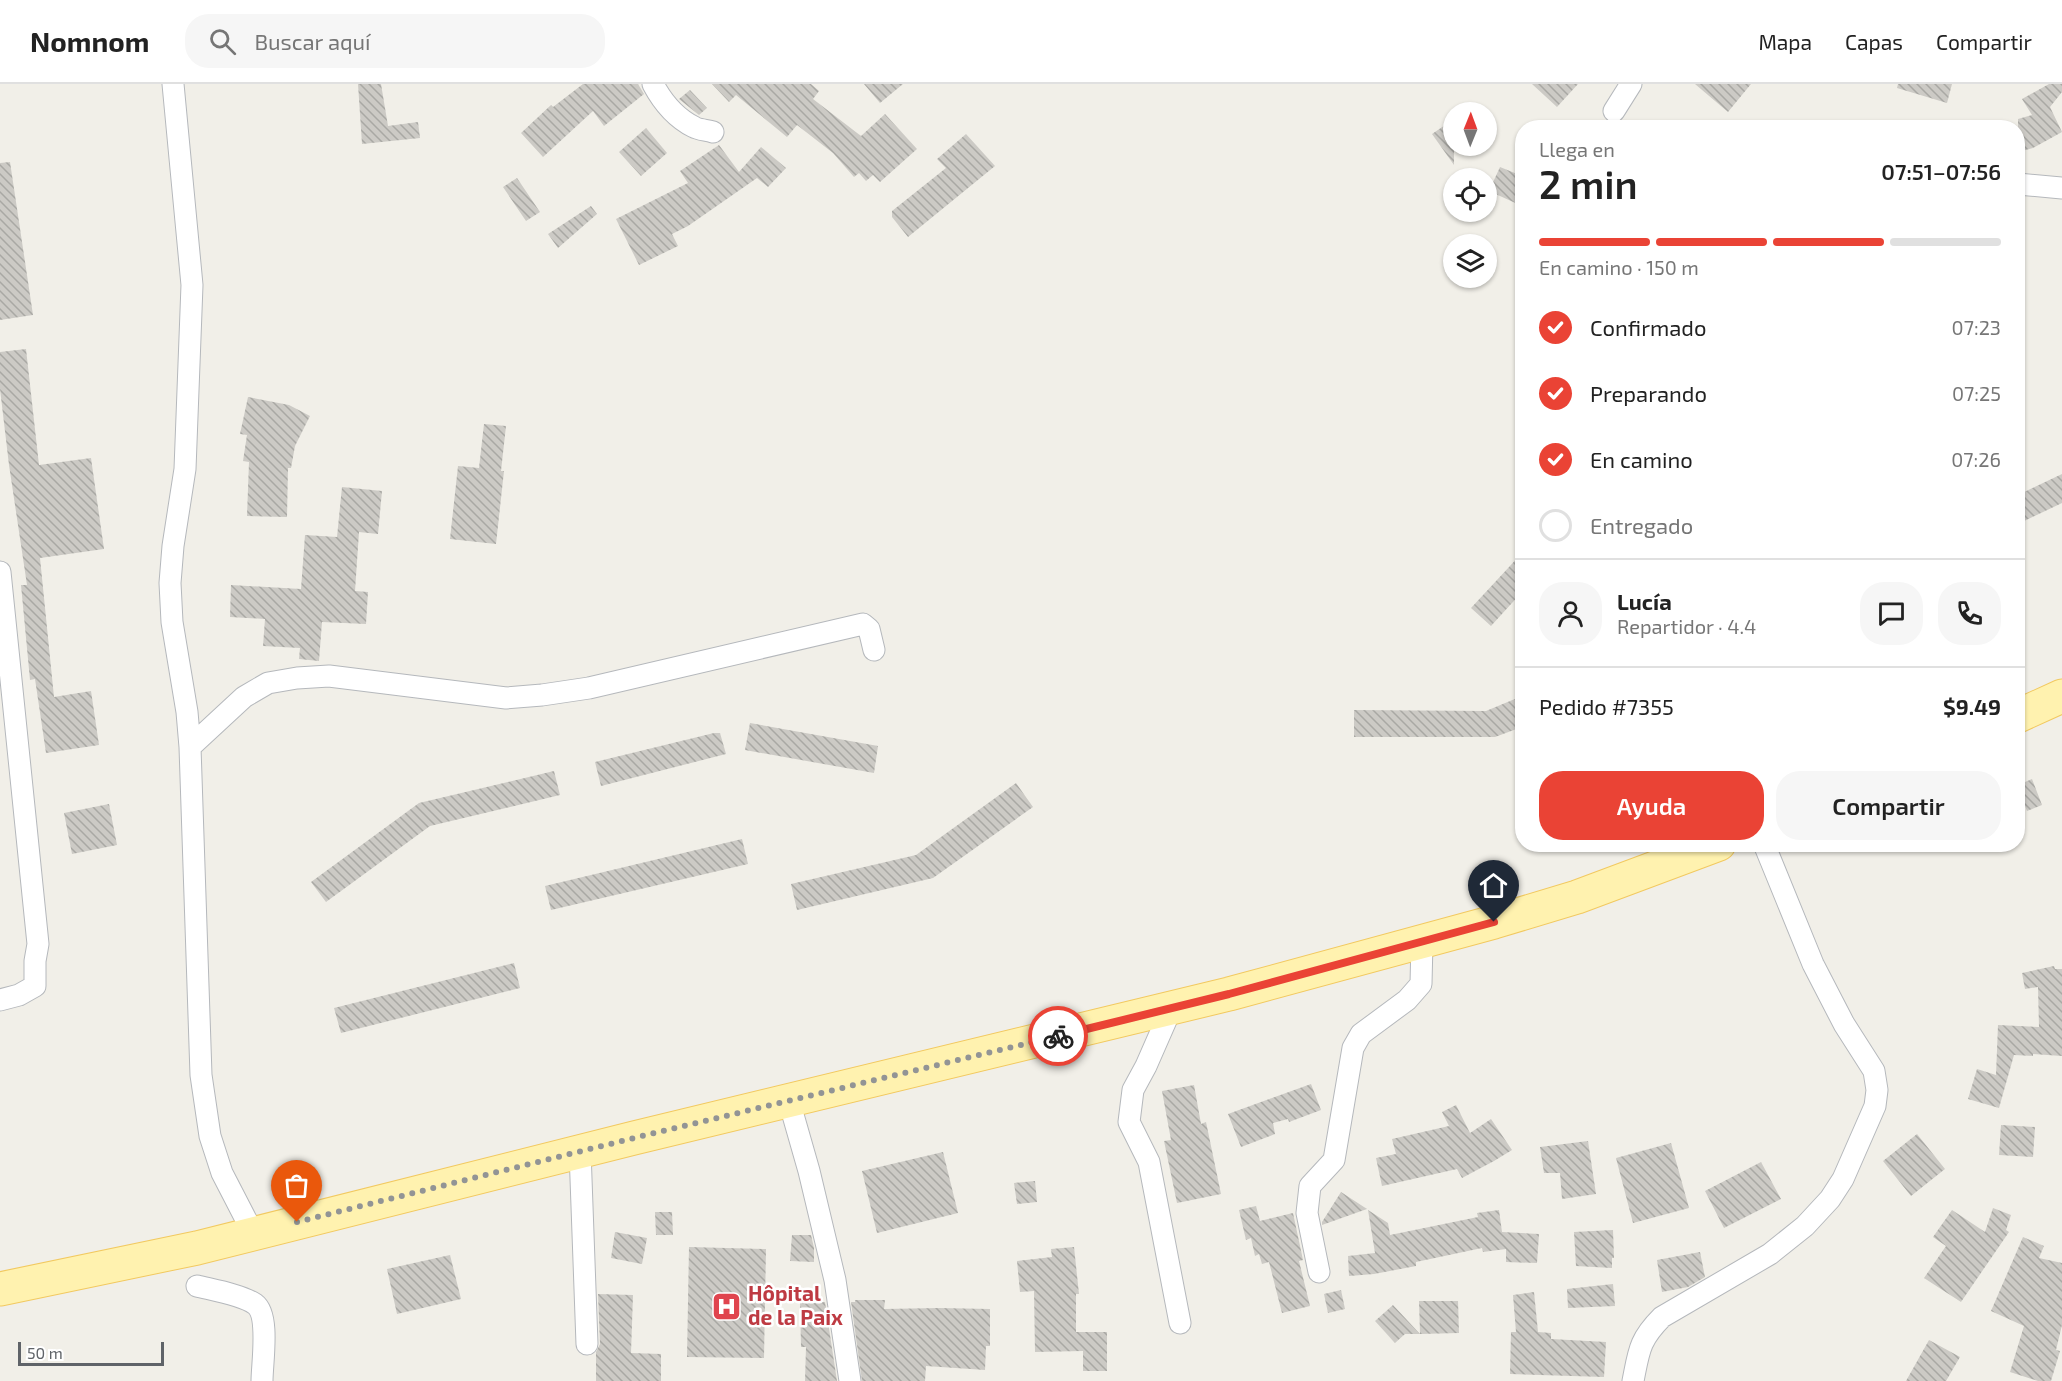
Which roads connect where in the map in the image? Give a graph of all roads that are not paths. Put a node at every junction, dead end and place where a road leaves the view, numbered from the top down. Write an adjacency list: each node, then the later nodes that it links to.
1 (173, 84): 12 (street)
2 (653, 84): 5 (street)
3 (1631, 84): 4 (street)
4 (1614, 111)
5 (713, 132)
6 (2025, 185): 7 (street)
7 (2062, 188)
8 (0, 572): 16 (street)
9 (874, 650): 12 (street)
10 (2062, 696): 11 (main road)
11 (2025, 713)
12 (190, 747): 20 (street)
13 (1698, 852): 15 (main road)
14 (1767, 852): 28 (street)
15 (1422, 942): 17 (main road); 21 (street)
16 (0, 1000)
17 (1171, 1009): 18 (main road); 24 (street)
18 (789, 1101): 19 (main road); 27 (street)
19 (580, 1151): 20 (main road); 25 (street)
20 (253, 1233): 23 (main road)
21 (1319, 1272)
22 (197, 1286): 26 (street)
23 (0, 1289)
24 (1180, 1323)
25 (587, 1344)
26 (262, 1381)
27 (850, 1381)
28 (1633, 1381)

